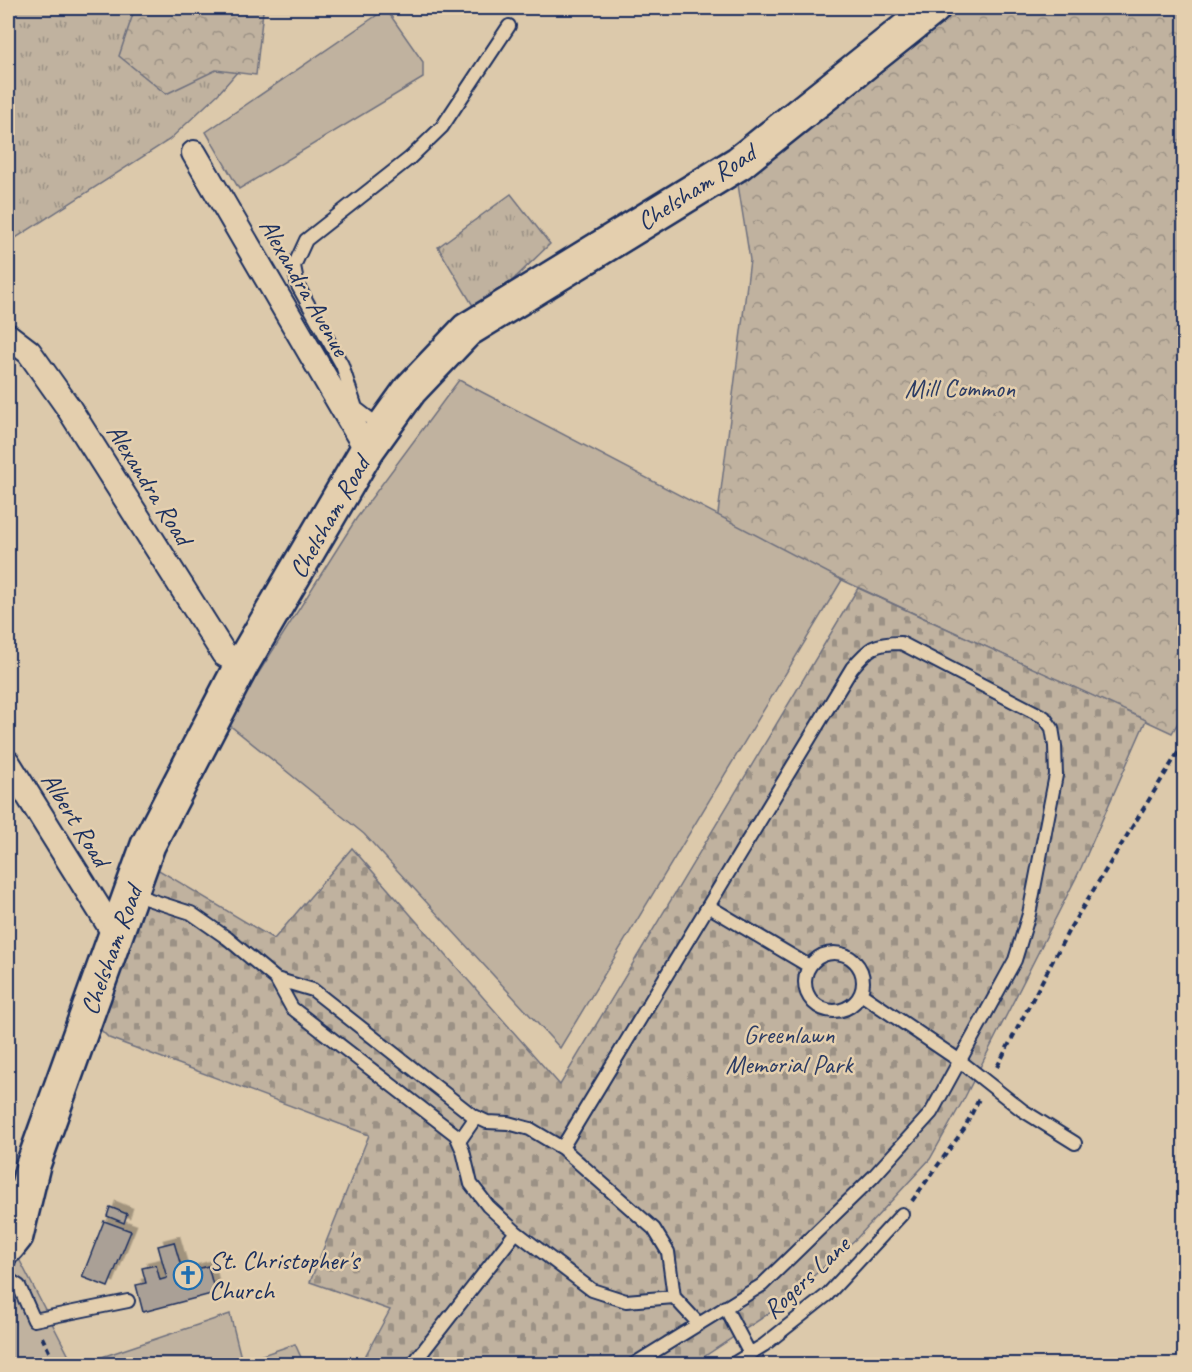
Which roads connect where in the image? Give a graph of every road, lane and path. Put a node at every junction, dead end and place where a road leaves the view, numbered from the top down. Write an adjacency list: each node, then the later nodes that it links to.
1 (933, 8): 5 (street, Chelsham Road)
2 (509, 26): 5 (lane)
3 (194, 153): 5 (street, Alexandra Avenue)
4 (8, 336): 6 (street, Alexandra Road)
5 (375, 439): 6 (street, Chelsham Road)
6 (242, 664): 9 (street, Chelsham Road)
7 (1185, 743): 16 (path)
8 (8, 763): 11 (street, Albert Road)
9 (131, 893): 11 (street, Chelsham Road); 13 (lane)
10 (708, 906): 12 (lane); 15 (lane); 20 (lane)
11 (116, 936): 23 (street, Chelsham Road)
12 (809, 966): 14 (lane); 14 (lane)
13 (276, 979): 17 (lane); 18 (lane)
14 (861, 994): 15 (lane)
15 (960, 1061): 16 (lane); 27 (lane)
16 (987, 1084): 19 (lane); 21 (path)
17 (476, 1117): 18 (lane); 20 (lane)
18 (460, 1140): 22 (lane)
19 (1075, 1143)
20 (562, 1148): 25 (lane)
21 (902, 1214): 30 (lane, Rogers Lane)
22 (516, 1232): 25 (lane); 32 (lane)
23 (8, 1246)
24 (8, 1279): 28 (lane)
25 (674, 1297): 29 (lane)
26 (128, 1302): 28 (lane)
27 (725, 1307): 29 (lane); 30 (lane)
28 (34, 1320): 31 (path)
29 (699, 1324): 33 (lane)
30 (750, 1354): 34 (lane, Rogers Lane)
31 (55, 1365)
32 (413, 1365)
33 (634, 1365)
34 (733, 1365)

